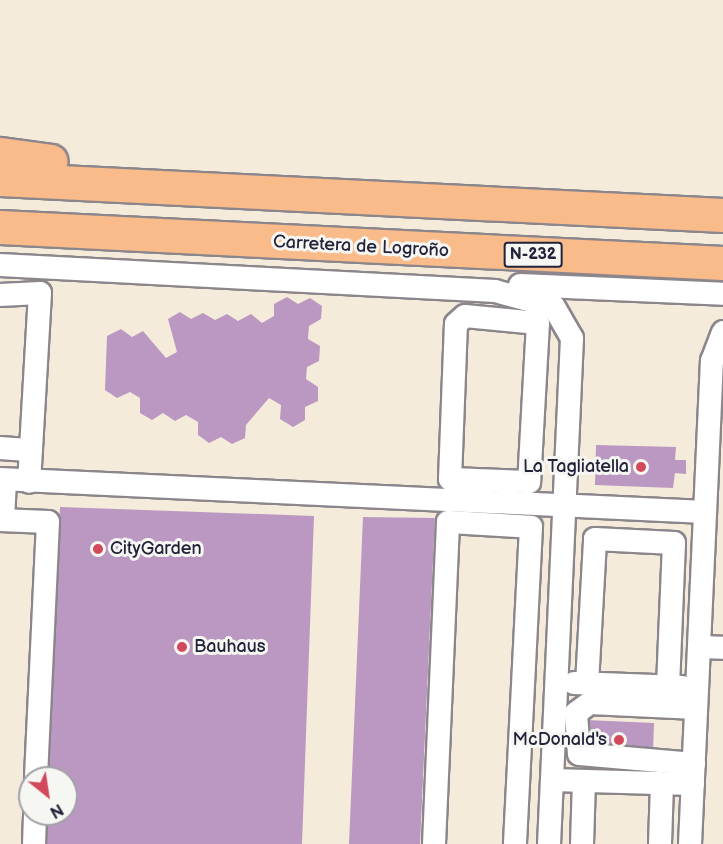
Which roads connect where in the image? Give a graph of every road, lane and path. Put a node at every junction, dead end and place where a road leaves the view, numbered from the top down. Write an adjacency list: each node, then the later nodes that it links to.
1 (0, 154): 3 (highway)
2 (0, 178): 3 (highway)
3 (348, 196): 4 (highway)
4 (723, 215)
5 (0, 227): 7 (highway, Carretera de Logroño / N-232)
6 (0, 243): 7 (highway)
7 (344, 247): 8 (highway, Carretera de Logroño / N-232)
8 (723, 262)
9 (0, 265): 10 (street)
10 (495, 291): 11 (street); 21 (street)
11 (723, 294)
12 (0, 296): 15 (street)
13 (723, 332): 16 (street)
14 (0, 447): 15 (street)
15 (31, 450): 18 (street)
16 (716, 460): 22 (street)
17 (2, 480): 18 (street); 23 (street)
18 (29, 482): 19 (street)
19 (450, 489): 20 (street); 20 (street); 24 (street)
20 (491, 491): 21 (street)
21 (565, 504): 22 (street); 27 (street)
22 (705, 512): 25 (street)
23 (1, 520): 36 (street)
24 (448, 522): 26 (street); 43 (street)
25 (714, 535): 28 (street)
26 (527, 591): 27 (street); 35 (street)
27 (561, 592): 30 (street)
28 (699, 647): 29 (street); 33 (street)
29 (723, 648)
30 (557, 683): 31 (street); 34 (street)
31 (587, 684): 32 (street); 32 (street)
32 (668, 687): 33 (street)
33 (697, 698): 37 (street); 37 (street)
34 (554, 748): 35 (street); 38 (street)
35 (520, 753): 44 (street)
36 (37, 766)
37 (693, 774): 40 (street); 48 (street)
38 (552, 780): 39 (street); 45 (street)
39 (584, 781): 40 (street); 46 (street)
40 (662, 784): 47 (street)
41 (35, 826): 42 (street)
42 (34, 844)
43 (434, 844)
44 (515, 844)
45 (549, 844)
46 (582, 844)
47 (660, 844)
48 (690, 844)

